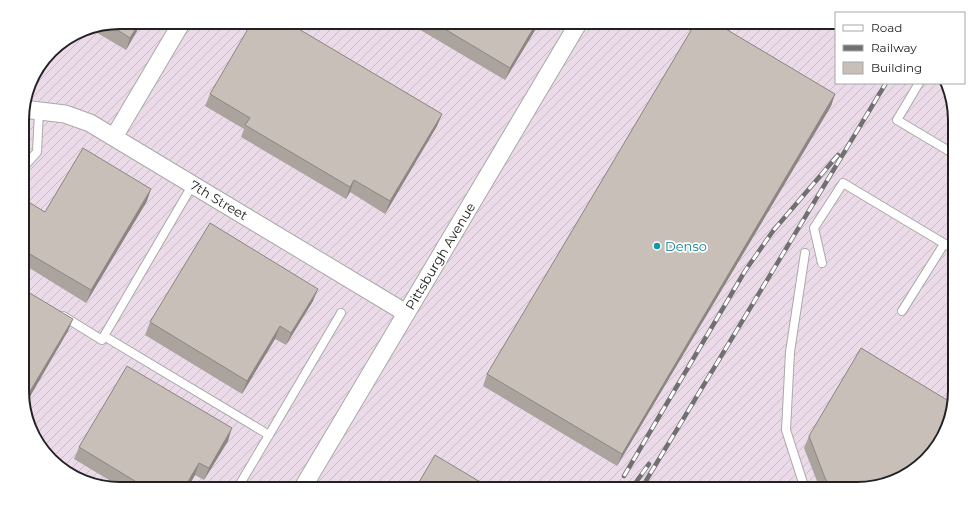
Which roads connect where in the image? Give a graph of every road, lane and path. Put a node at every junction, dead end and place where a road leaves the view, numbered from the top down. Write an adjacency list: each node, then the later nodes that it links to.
1 (178, 29): 5 (street)
2 (575, 29): 16 (street, Pittsburgh Avenue)
3 (918, 84): 6 (lane)
4 (31, 110): 5 (street, 7th Street); 7 (lane)
5 (114, 137): 8 (street, 7th Street)
6 (948, 150)
7 (29, 161)
8 (193, 184): 16 (street, 7th Street); 18 (lane)
9 (944, 244): 10 (lane); 12 (lane); 13 (lane)
10 (948, 246)
11 (805, 253): 21 (lane)
12 (822, 263)
13 (902, 311)
14 (56, 312): 17 (lane)
15 (341, 313): 18 (lane)
16 (406, 313): 20 (street, Pittsburgh Avenue)
17 (102, 340)
18 (269, 435): 19 (lane)
19 (241, 482)
20 (307, 482)
21 (803, 482)

